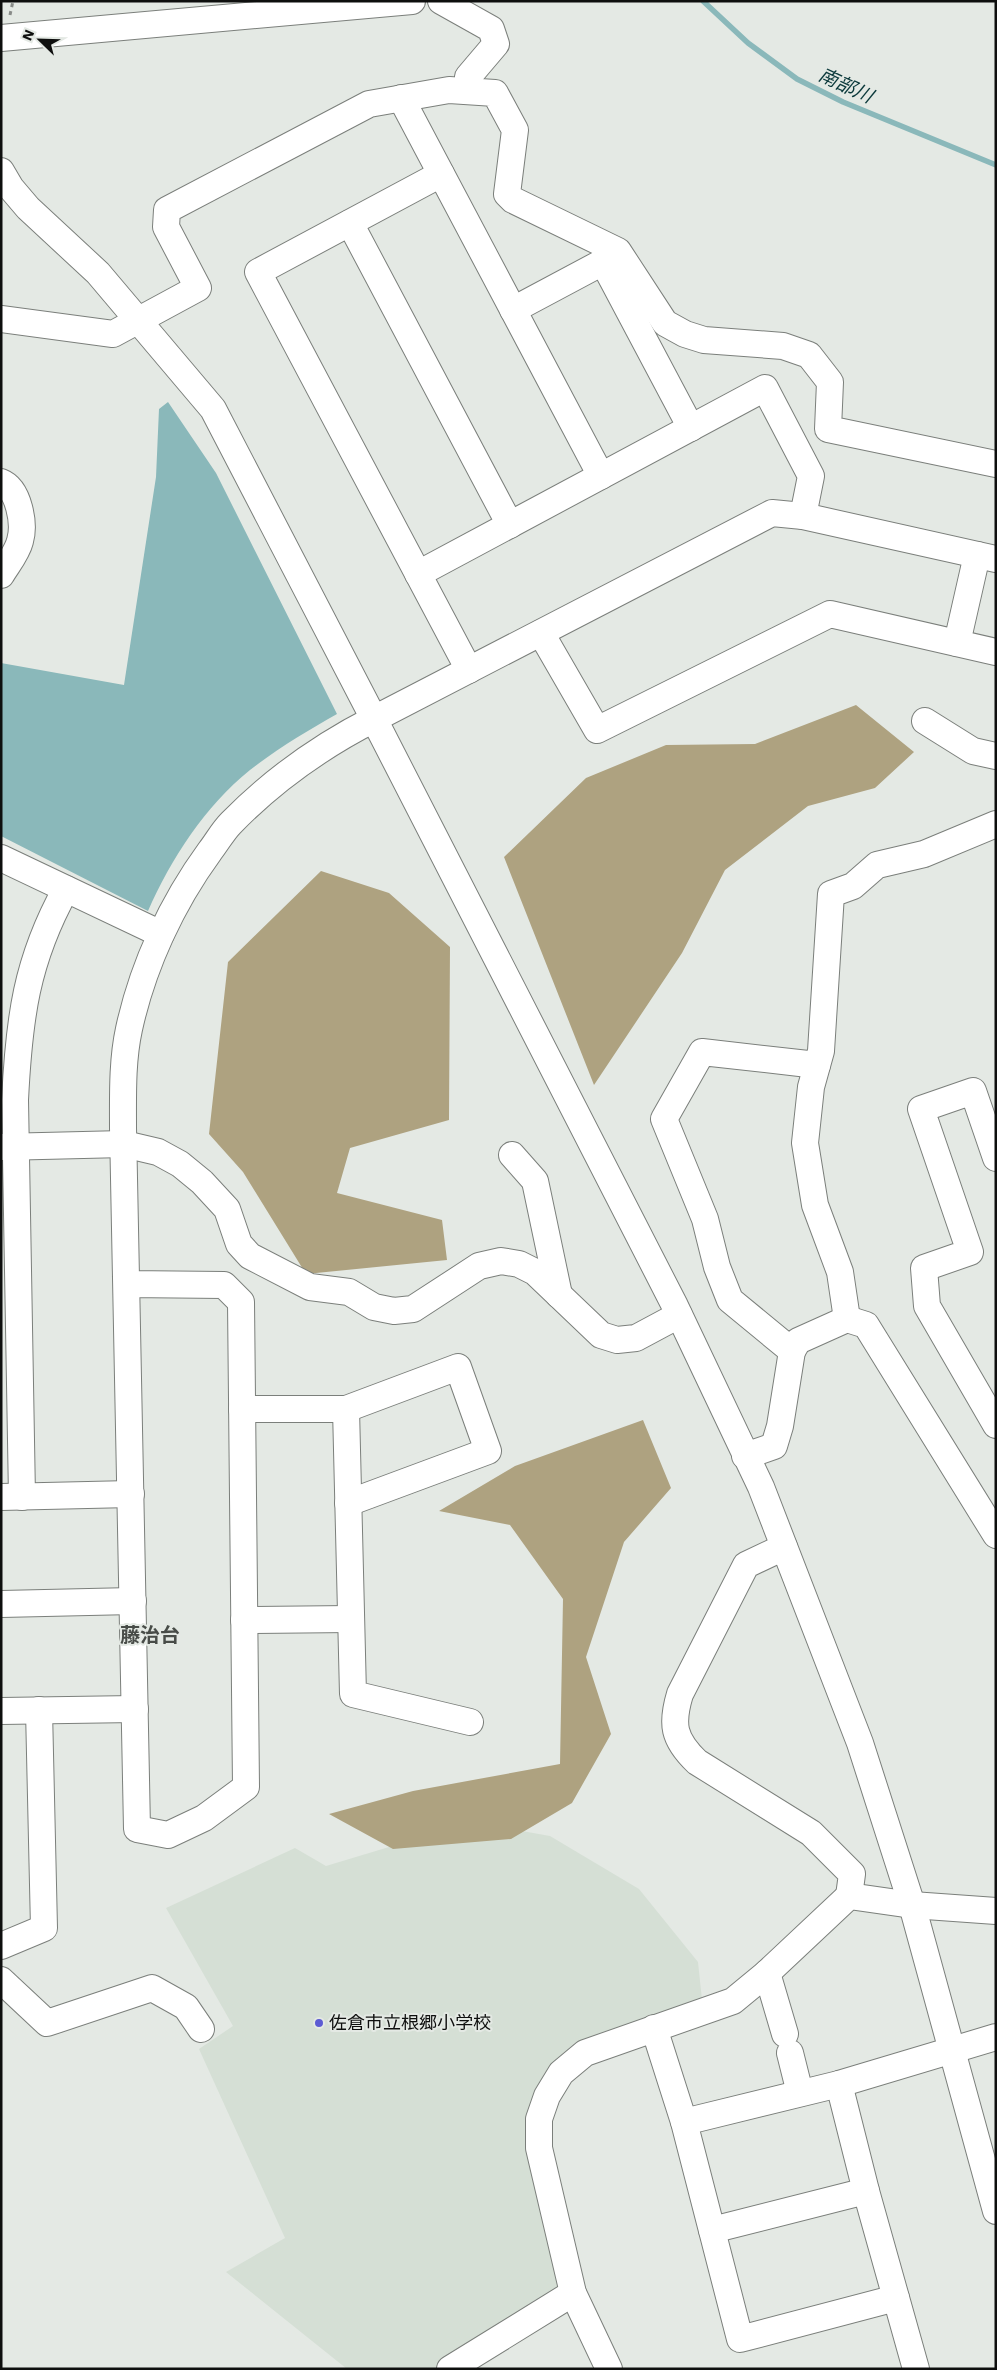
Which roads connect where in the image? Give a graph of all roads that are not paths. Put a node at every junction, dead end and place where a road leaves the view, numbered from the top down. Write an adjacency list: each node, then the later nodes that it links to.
1 (412, 1): 3 (street)
2 (441, 1): 4 (street)
3 (2, 42)
4 (467, 91): 5 (street); 13 (street)
5 (401, 98): 7 (street); 11 (street)
6 (2, 173): 11 (street)
7 (441, 174): 8 (street); 9 (street)
8 (350, 222): 17 (street); 19 (street)
9 (513, 310): 12 (street); 14 (street)
10 (1, 319): 11 (street)
11 (138, 321): 25 (street)
12 (691, 428): 14 (street); 16 (street)
13 (996, 464)
14 (600, 476): 17 (street)
15 (1, 482): 20 (street)
16 (803, 516): 18 (street); 21 (street)
17 (510, 525): 19 (street)
18 (986, 557): 22 (street)
19 (418, 574): 24 (street)
20 (1, 575)
21 (541, 633): 22 (street); 24 (street)
22 (957, 643): 23 (street)
23 (996, 652)
24 (469, 670): 25 (street)
25 (374, 719): 31 (street); 39 (street)
26 (925, 721): 27 (street)
27 (996, 756)
28 (996, 824): 32 (street)
29 (1, 858): 30 (street)
30 (66, 889): 31 (street); 34 (street)
31 (161, 934): 33 (street)
32 (817, 1065): 40 (street); 41 (street)
33 (124, 1144): 34 (street); 37 (street); 38 (street)
34 (8, 1147): 47 (street)
35 (512, 1155): 38 (street)
36 (996, 1158): 44 (street)
37 (126, 1284): 43 (street); 46 (street)
38 (560, 1295): 39 (street)
39 (679, 1315): 45 (street)
40 (847, 1319): 41 (street); 49 (street)
41 (792, 1352): 45 (street)
42 (346, 1409): 43 (street); 48 (street); 48 (street)
43 (242, 1410): 54 (street)
44 (996, 1425)
45 (745, 1456): 50 (street)
46 (131, 1494): 47 (street); 51 (street)
47 (12, 1497)
48 (348, 1503): 53 (street)
49 (996, 1535)
50 (784, 1546): 59 (street); 60 (street)
51 (133, 1600): 52 (street); 55 (street)
52 (1, 1604)
53 (351, 1619): 54 (street); 58 (street)
54 (244, 1620): 55 (street)
55 (135, 1709): 56 (street)
56 (38, 1710): 57 (street); 62 (street)
57 (1, 1711)
58 (470, 1722)
59 (849, 1896): 60 (street); 63 (street)
60 (912, 1905): 61 (street); 68 (street)
61 (996, 1911)
62 (1, 1946)
63 (767, 1973): 65 (street); 70 (street)
64 (1, 1980): 66 (street)
65 (654, 2028): 71 (street); 75 (street)
66 (201, 2029)
67 (996, 2037): 68 (street)
68 (952, 2050): 69 (street); 73 (street)
69 (839, 2084): 70 (street); 72 (street)
70 (800, 2093): 71 (street)
71 (684, 2122): 74 (street)
72 (866, 2191): 74 (street); 76 (street)
73 (996, 2211)
74 (712, 2230): 76 (street)
75 (573, 2293): 77 (street); 78 (street)
76 (896, 2298): 79 (street)
77 (450, 2369)
78 (609, 2369)
79 (916, 2369)

